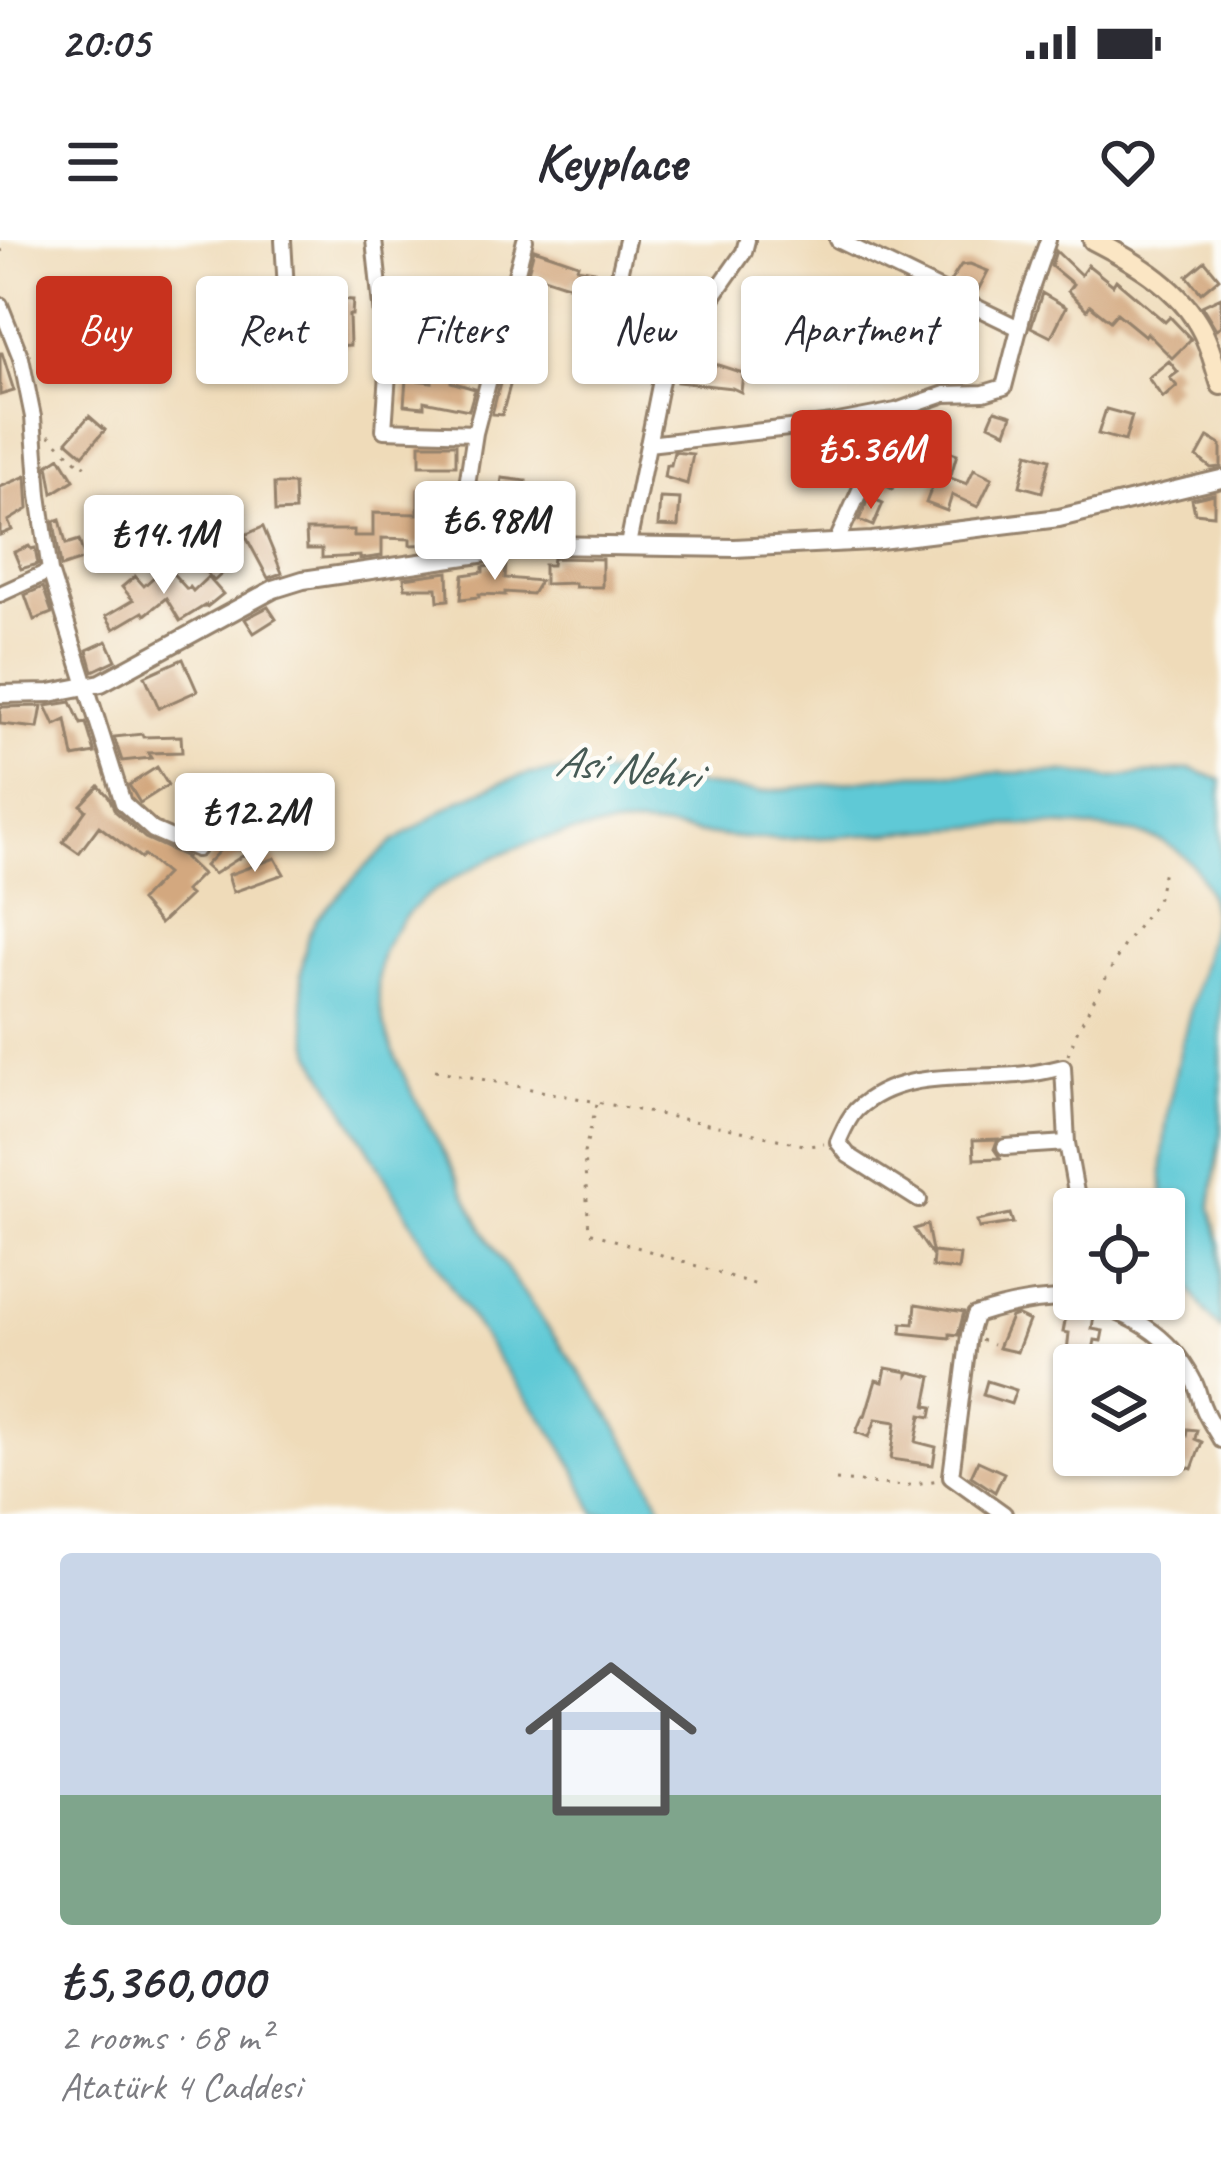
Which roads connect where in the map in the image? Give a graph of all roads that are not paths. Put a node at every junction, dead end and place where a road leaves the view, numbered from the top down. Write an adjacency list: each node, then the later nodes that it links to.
1 (283, 240): 9 (street)
2 (374, 240): 17 (street)
3 (525, 240): 17 (street)
4 (627, 240): 10 (street)
5 (747, 240): 11 (street)
6 (838, 240): 13 (street)
7 (1048, 240): 13 (street)
8 (1093, 240): 15 (main road)
9 (285, 276)
10 (618, 276)
11 (717, 292)
12 (0, 305): 23 (street)
13 (1019, 328): 16 (street)
14 (660, 384): 18 (street)
15 (1221, 385)
16 (896, 410): 18 (street); 20 (street)
17 (475, 433): 22 (street)
18 (648, 444): 21 (street)
19 (1221, 479): 20 (street)
20 (836, 543): 21 (street)
21 (628, 544): 22 (street)
22 (456, 556): 25 (street)
23 (50, 571): 24 (street); 25 (street)
24 (0, 594)
25 (88, 687): 26 (street); 27 (street)
26 (0, 694)
27 (197, 849)
28 (1067, 1143): 29 (street); 30 (street); 31 (street)
29 (1005, 1147)
30 (1074, 1188)
31 (919, 1200)
32 (1053, 1300): 35 (street)
33 (1138, 1320): 34 (street)
34 (1221, 1440)
35 (1004, 1514)

